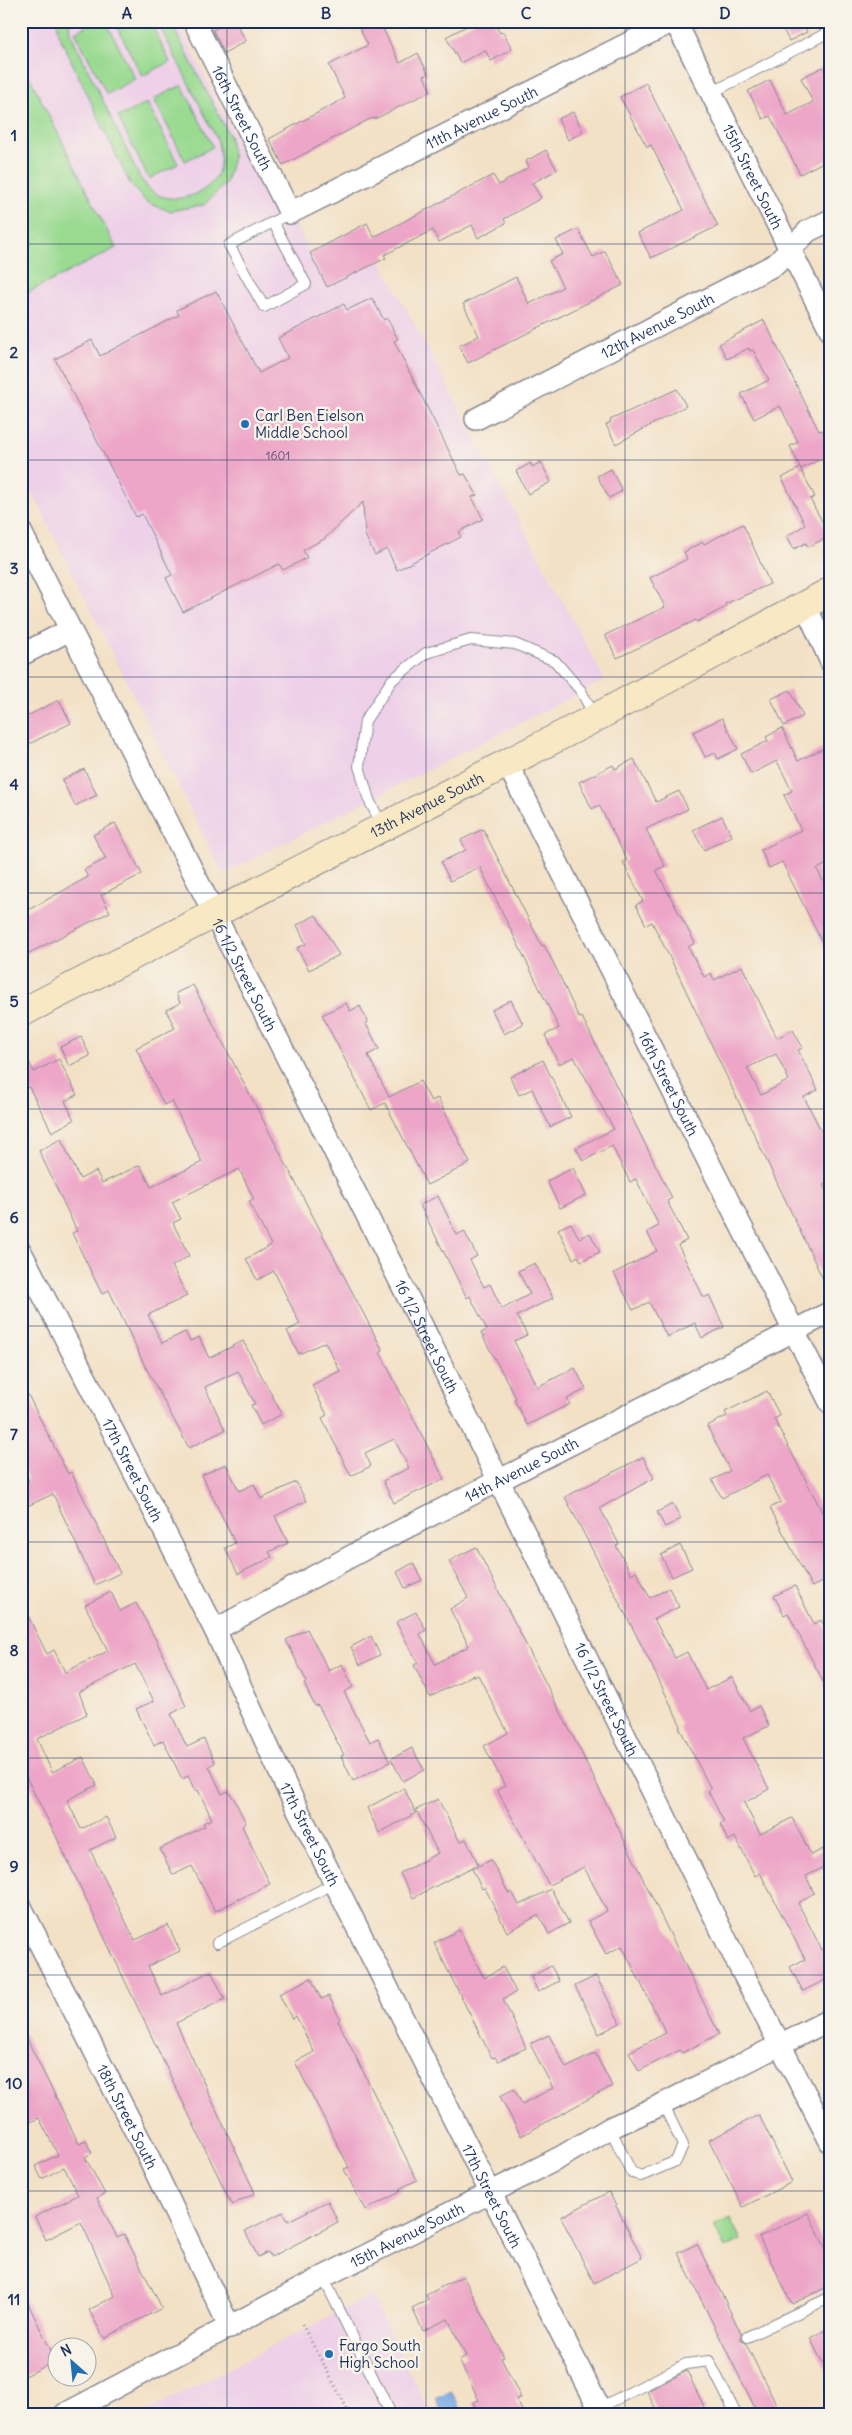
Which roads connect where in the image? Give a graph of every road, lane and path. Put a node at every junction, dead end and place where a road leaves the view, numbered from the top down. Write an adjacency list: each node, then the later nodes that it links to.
1 (194, 21): 5 (street, 16th Street South)
2 (674, 21): 4 (street, 15th Street South); 5 (street, 11th Avenue South)
3 (831, 31): 4 (lane)
4 (711, 93): 7 (street, 15th Street South)
5 (281, 218): 5 (lane)
6 (831, 220): 7 (street, 12th Avenue South)
7 (790, 250): 8 (street, 15th Street South); 9 (street, 12th Avenue South)
8 (831, 331)
9 (476, 419)
10 (21, 532): 13 (street, 16 1/2 Street South)
11 (831, 591): 12 (main road, 13th Avenue South)
12 (805, 604): 15 (street); 16 (main road, 13th Avenue South)
13 (70, 630): 14 (street); 19 (street, 16 1/2 Street South)
14 (21, 655)
15 (831, 662)
16 (595, 718): 17 (main road, 13th Avenue South); 18 (lane)
17 (507, 764): 18 (main road, 13th Avenue South); 23 (street, 16th Street South)
18 (382, 826): 19 (main road, 13th Avenue South)
19 (214, 914): 20 (main road, 13th Avenue South); 25 (street, 16 1/2 Street South)
20 (21, 1013)
21 (21, 1252): 26 (street, 17th Street South)
22 (831, 1312): 23 (street, 14th Avenue South)
23 (794, 1331): 24 (street, 16th Street South); 25 (street, 14th Avenue South)
24 (831, 1404)
25 (498, 1482): 26 (street, 14th Avenue South); 31 (street, 16 1/2 Street South)
26 (215, 1630): 27 (street, 17th Street South)
27 (335, 1883): 29 (lane); 35 (street, 17th Street South)
28 (21, 1907): 39 (street, 18th Street South)
29 (217, 1943)
30 (831, 2019): 31 (street, 15th Avenue South)
31 (780, 2045): 32 (street, 15th Avenue South); 34 (street, 16 1/2 Street South)
32 (663, 2104): 33 (street, 15th Avenue South); 33 (lane)
33 (610, 2128): 35 (street, 15th Avenue South)
34 (831, 2143)
35 (490, 2192): 36 (street, 15th Avenue South); 41 (street, 17th Street South)
36 (323, 2277): 39 (street, 15th Avenue South); 44 (lane)
37 (831, 2297): 40 (lane)
38 (302, 2324): 43 (path)
39 (230, 2328): 42 (street, 15th Avenue South)
40 (747, 2337)
41 (600, 2411): 45 (lane)
42 (66, 2414)
43 (350, 2414)
44 (391, 2414)
45 (736, 2414)

